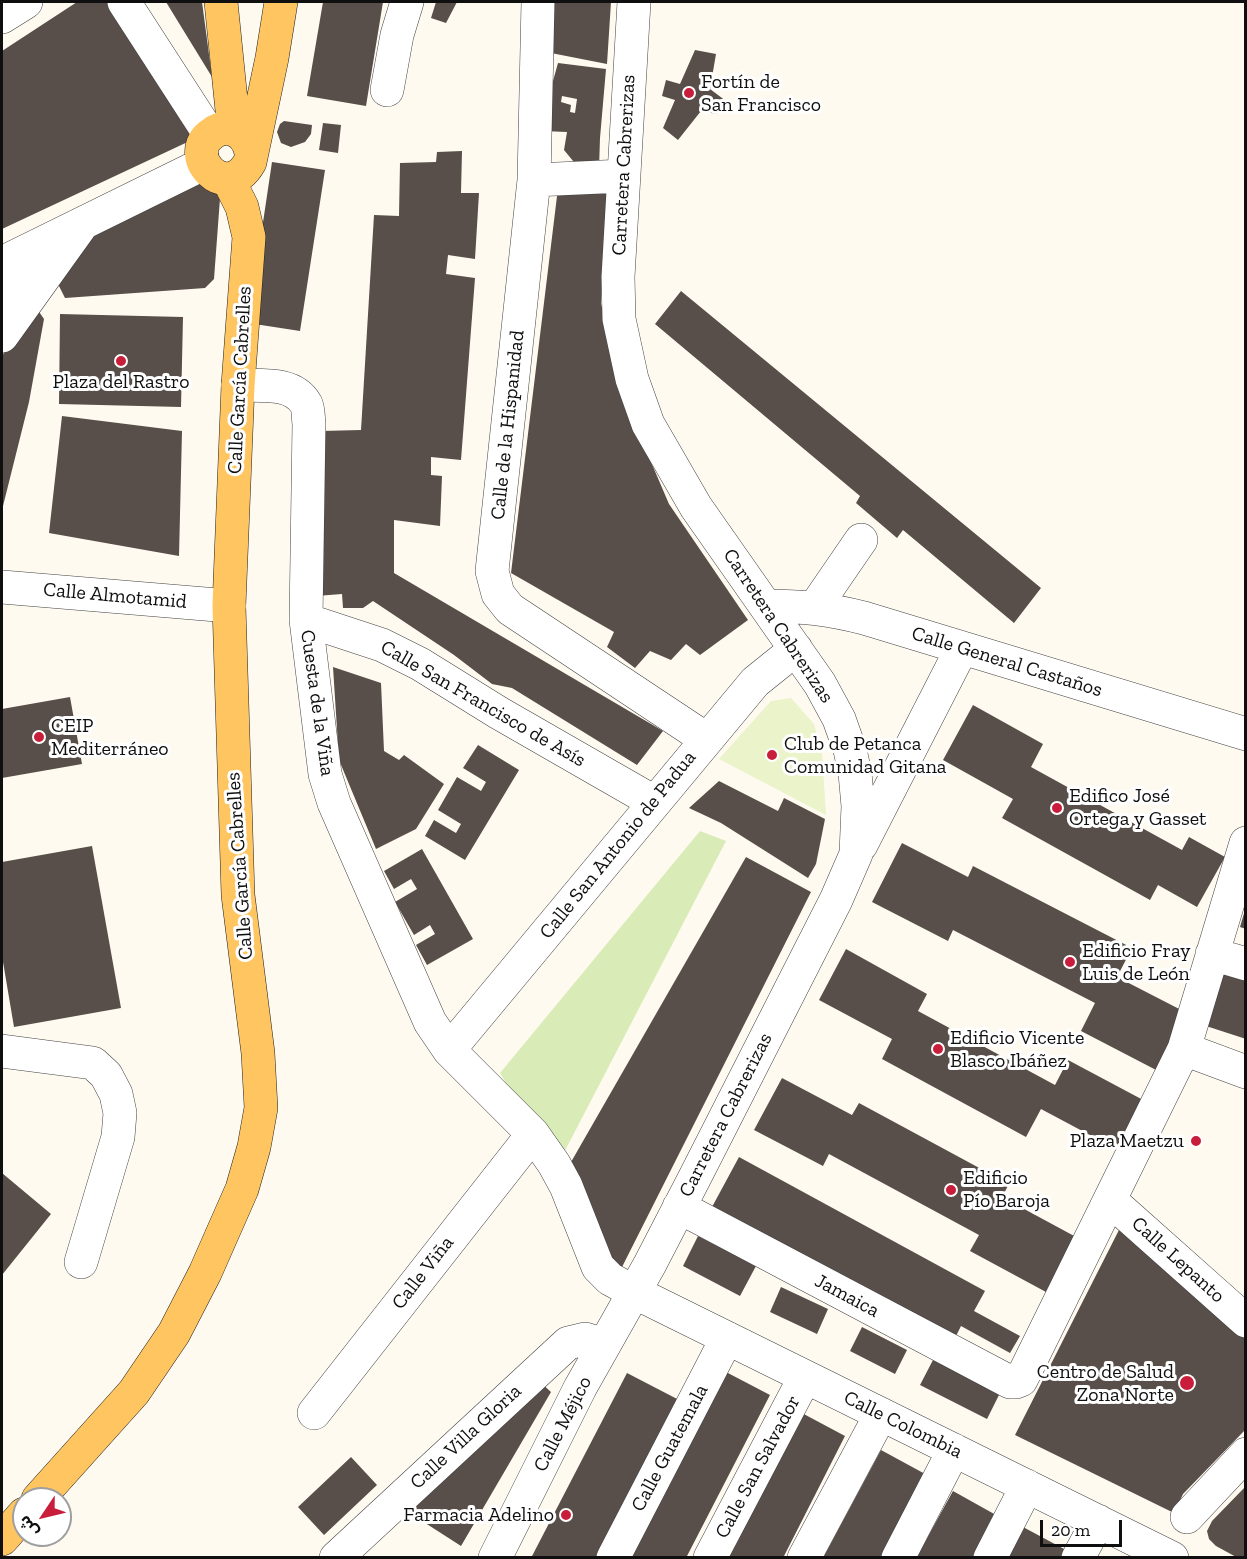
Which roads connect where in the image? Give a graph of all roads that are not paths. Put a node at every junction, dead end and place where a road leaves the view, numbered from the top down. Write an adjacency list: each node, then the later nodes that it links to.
1 (26, 2): 8 (street)
2 (124, 2): 10 (street)
3 (220, 2): 10 (main road)
4 (281, 2): 10 (main road, Calle García Cabrelles)
5 (407, 2): 9 (street)
6 (538, 2): 12 (street, Calle de la Hispanidad)
7 (634, 2): 11 (street, Carretera Cabrerizas)
8 (2, 17)
9 (387, 90)
10 (229, 154): 13 (street); 17 (main road, Calle García Cabrelles)
11 (624, 176): 12 (street); 21 (street, Carretera Cabrerizas)
12 (534, 180): 27 (street, Calle de la Hispanidad)
13 (83, 223): 14 (street); 15 (street); 16 (street)
14 (2, 262)
15 (2, 292)
16 (2, 336)
17 (238, 386): 20 (main road, Calle García Cabrelles); 23 (street, Cuesta de la Viña)
18 (861, 540): 22 (street)
19 (2, 586): 20 (street, Calle Almotamid)
20 (229, 606): 51 (main road, Calle García Cabrelles)
21 (766, 606): 22 (street, Calle General Castaños); 25 (street, Carretera Cabrerizas)
22 (815, 607): 24 (street, Calle General Castaños)
23 (306, 620): 28 (street, Calle San Francisco de Asís); 35 (street, Cuesta de la Viña)
24 (962, 648): 26 (street, Calle General Castaños); 30 (street)
25 (796, 649): 27 (street, Calle San Antonio de Padua); 30 (street, Carretera Cabrerizas)
26 (1245, 734)
27 (706, 739): 28 (street, Calle San Antonio de Padua)
28 (654, 802): 35 (street, Calle San Antonio de Padua)
29 (1245, 847): 31 (street)
30 (856, 854): 39 (street, Carretera Cabrerizas)
31 (1212, 954): 32 (street); 33 (street)
32 (1245, 964)
33 (1184, 1049): 36 (street); 38 (street)
34 (2, 1050): 40 (street)
35 (449, 1050): 37 (street)
36 (1245, 1072)
37 (532, 1134): 41 (street); 46 (street, Calle Viña)
38 (1110, 1200): 39 (street, Jamaica); 42 (street, Calle Lepanto)
39 (679, 1207): 41 (street, Carretera Cabrerizas)
40 (81, 1262)
41 (634, 1292): 43 (street, Calle Colombia); 44 (street, Calle Méjico)
42 (1242, 1312)
43 (727, 1338): 45 (street, Calle Colombia); 58 (street, Calle Guatemala)
44 (604, 1345): 56 (street, Calle Villa Gloria); 57 (street, Calle Méjico)
45 (805, 1377): 47 (street, Calle Colombia); 59 (street, Calle San Salvador)
46 (314, 1413)
47 (881, 1414): 48 (street, Calle Colombia); 60 (street)
48 (954, 1450): 50 (street, Calle Colombia); 61 (street)
49 (1245, 1454): 52 (street)
50 (1027, 1486): 53 (street, Calle Colombia); 62 (street)
51 (49, 1487)
52 (1187, 1517)
53 (1098, 1521): 63 (street); 64 (street, Calle Colombia)
54 (12, 1528): 55 (main road)
55 (2, 1539)
56 (336, 1557)
57 (495, 1557)
58 (613, 1557)
59 (710, 1557)
60 (804, 1557)
61 (898, 1557)
62 (990, 1557)
63 (1078, 1557)
64 (1172, 1557)

